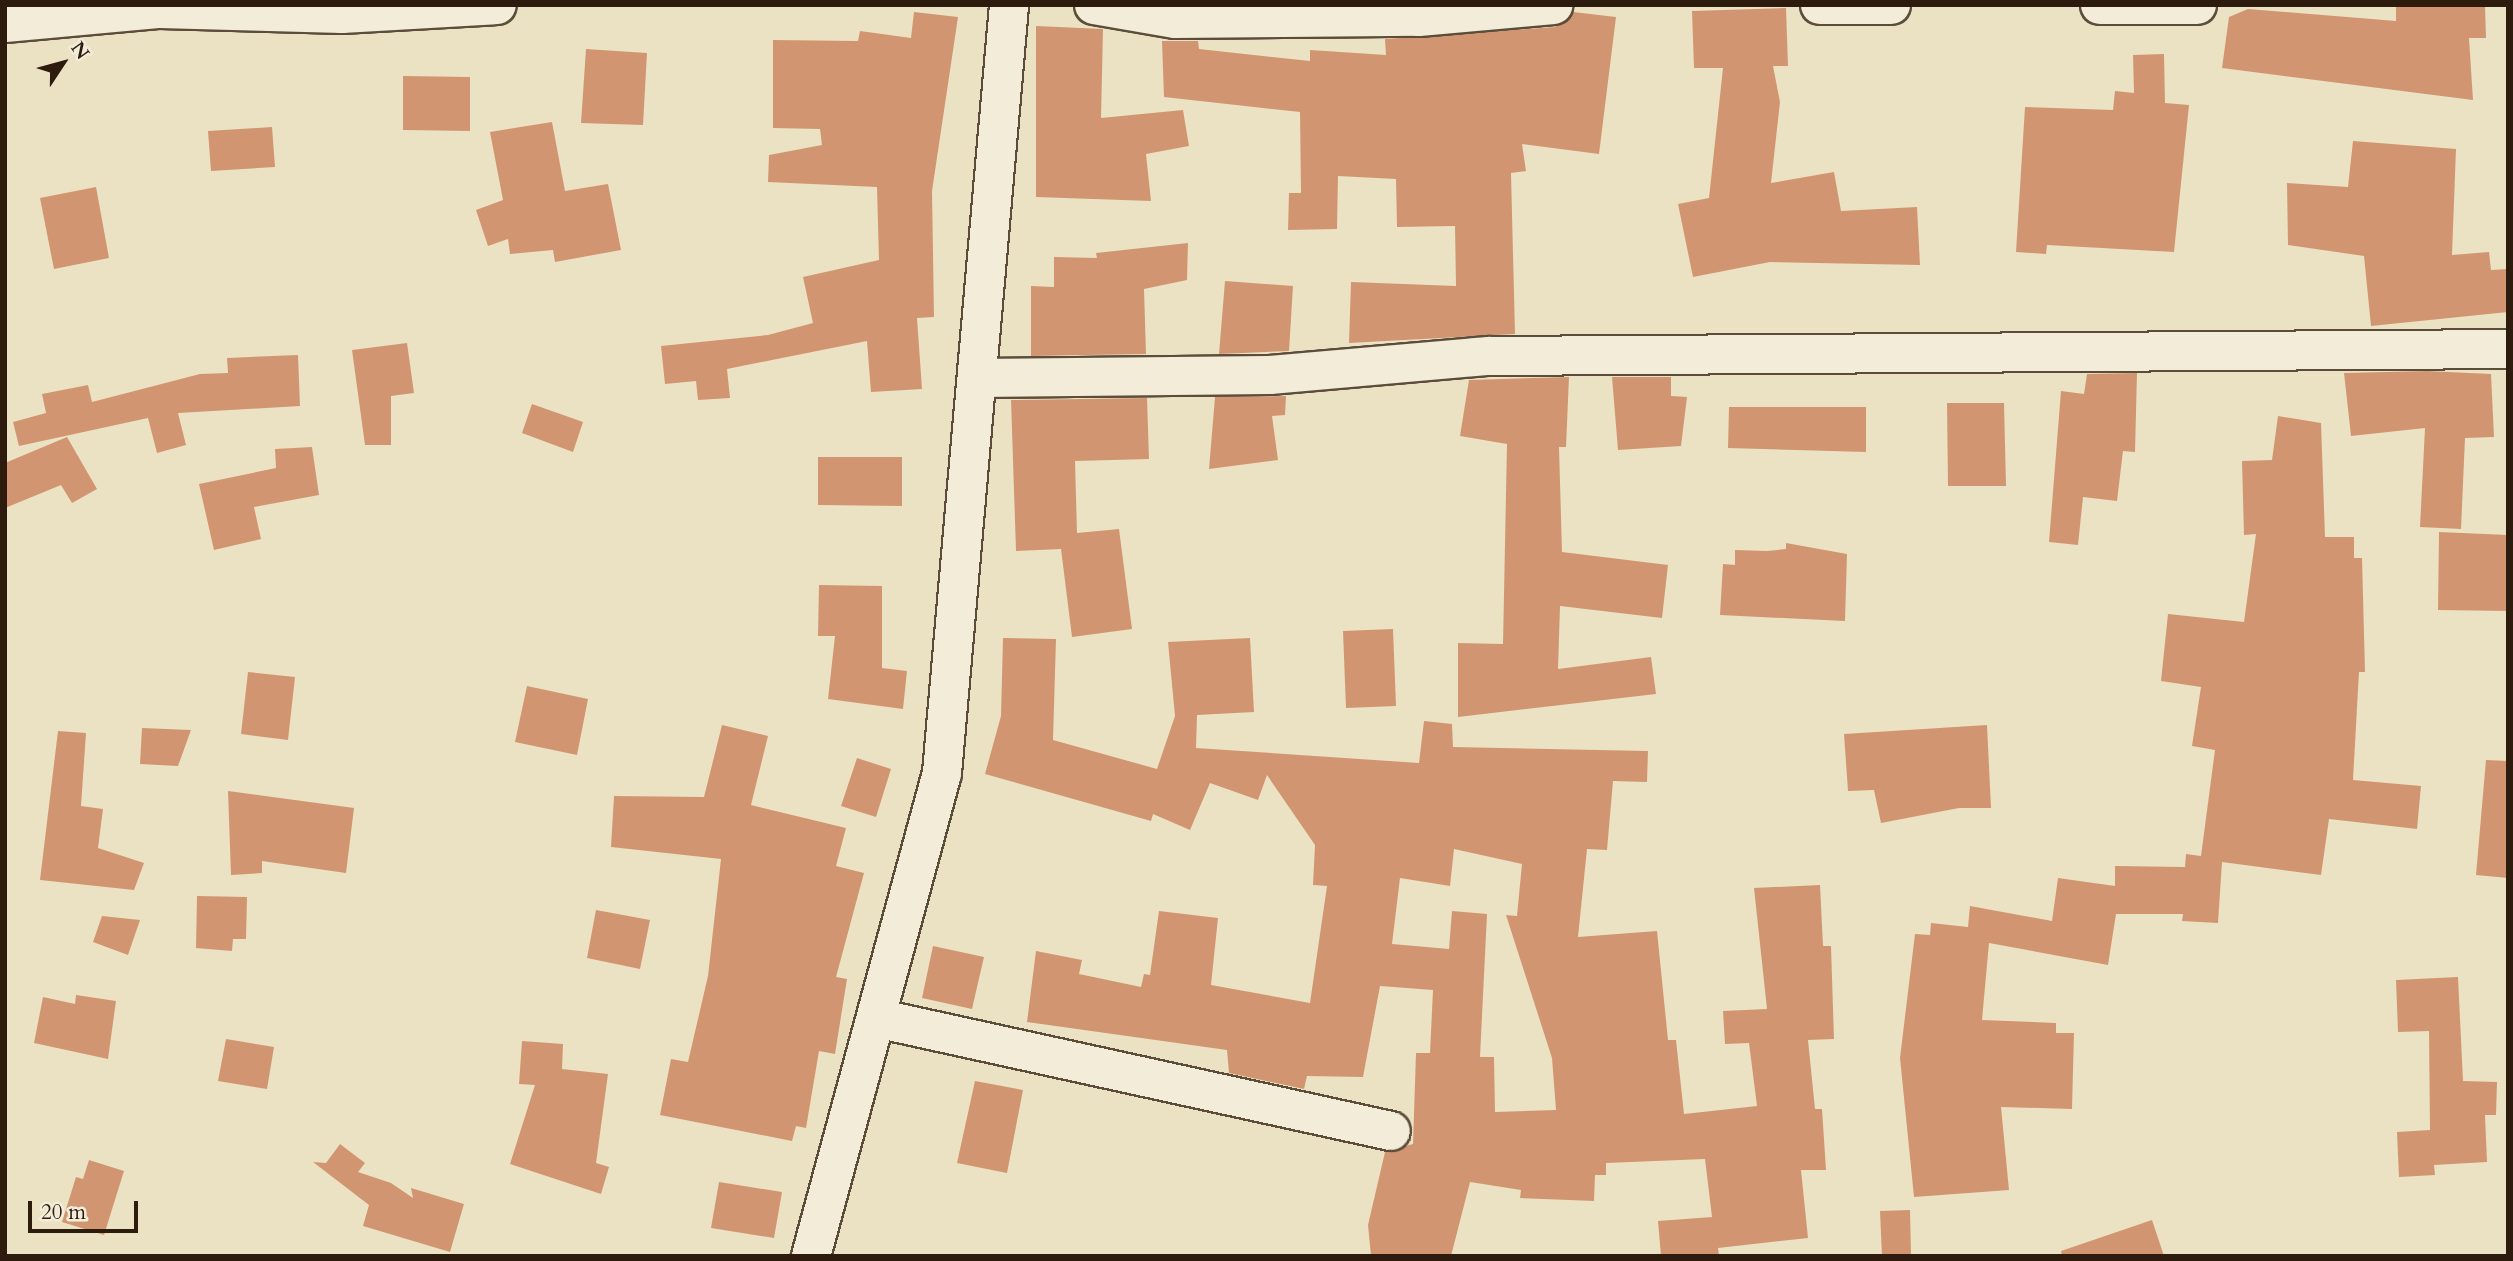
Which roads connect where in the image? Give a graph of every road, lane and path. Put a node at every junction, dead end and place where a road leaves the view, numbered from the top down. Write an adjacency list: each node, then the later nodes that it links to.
1 (497, 5): 9 (street)
2 (1009, 5): 11 (street)
3 (1094, 5): 4 (street)
4 (1553, 5)
5 (1820, 5): 6 (street)
6 (1891, 5)
7 (2100, 5): 8 (street)
8 (2197, 5)
9 (5, 23)
10 (2508, 349): 11 (street)
11 (978, 378): 12 (street)
12 (876, 1018): 13 (street); 14 (street)
13 (1391, 1131)
14 (811, 1256)

